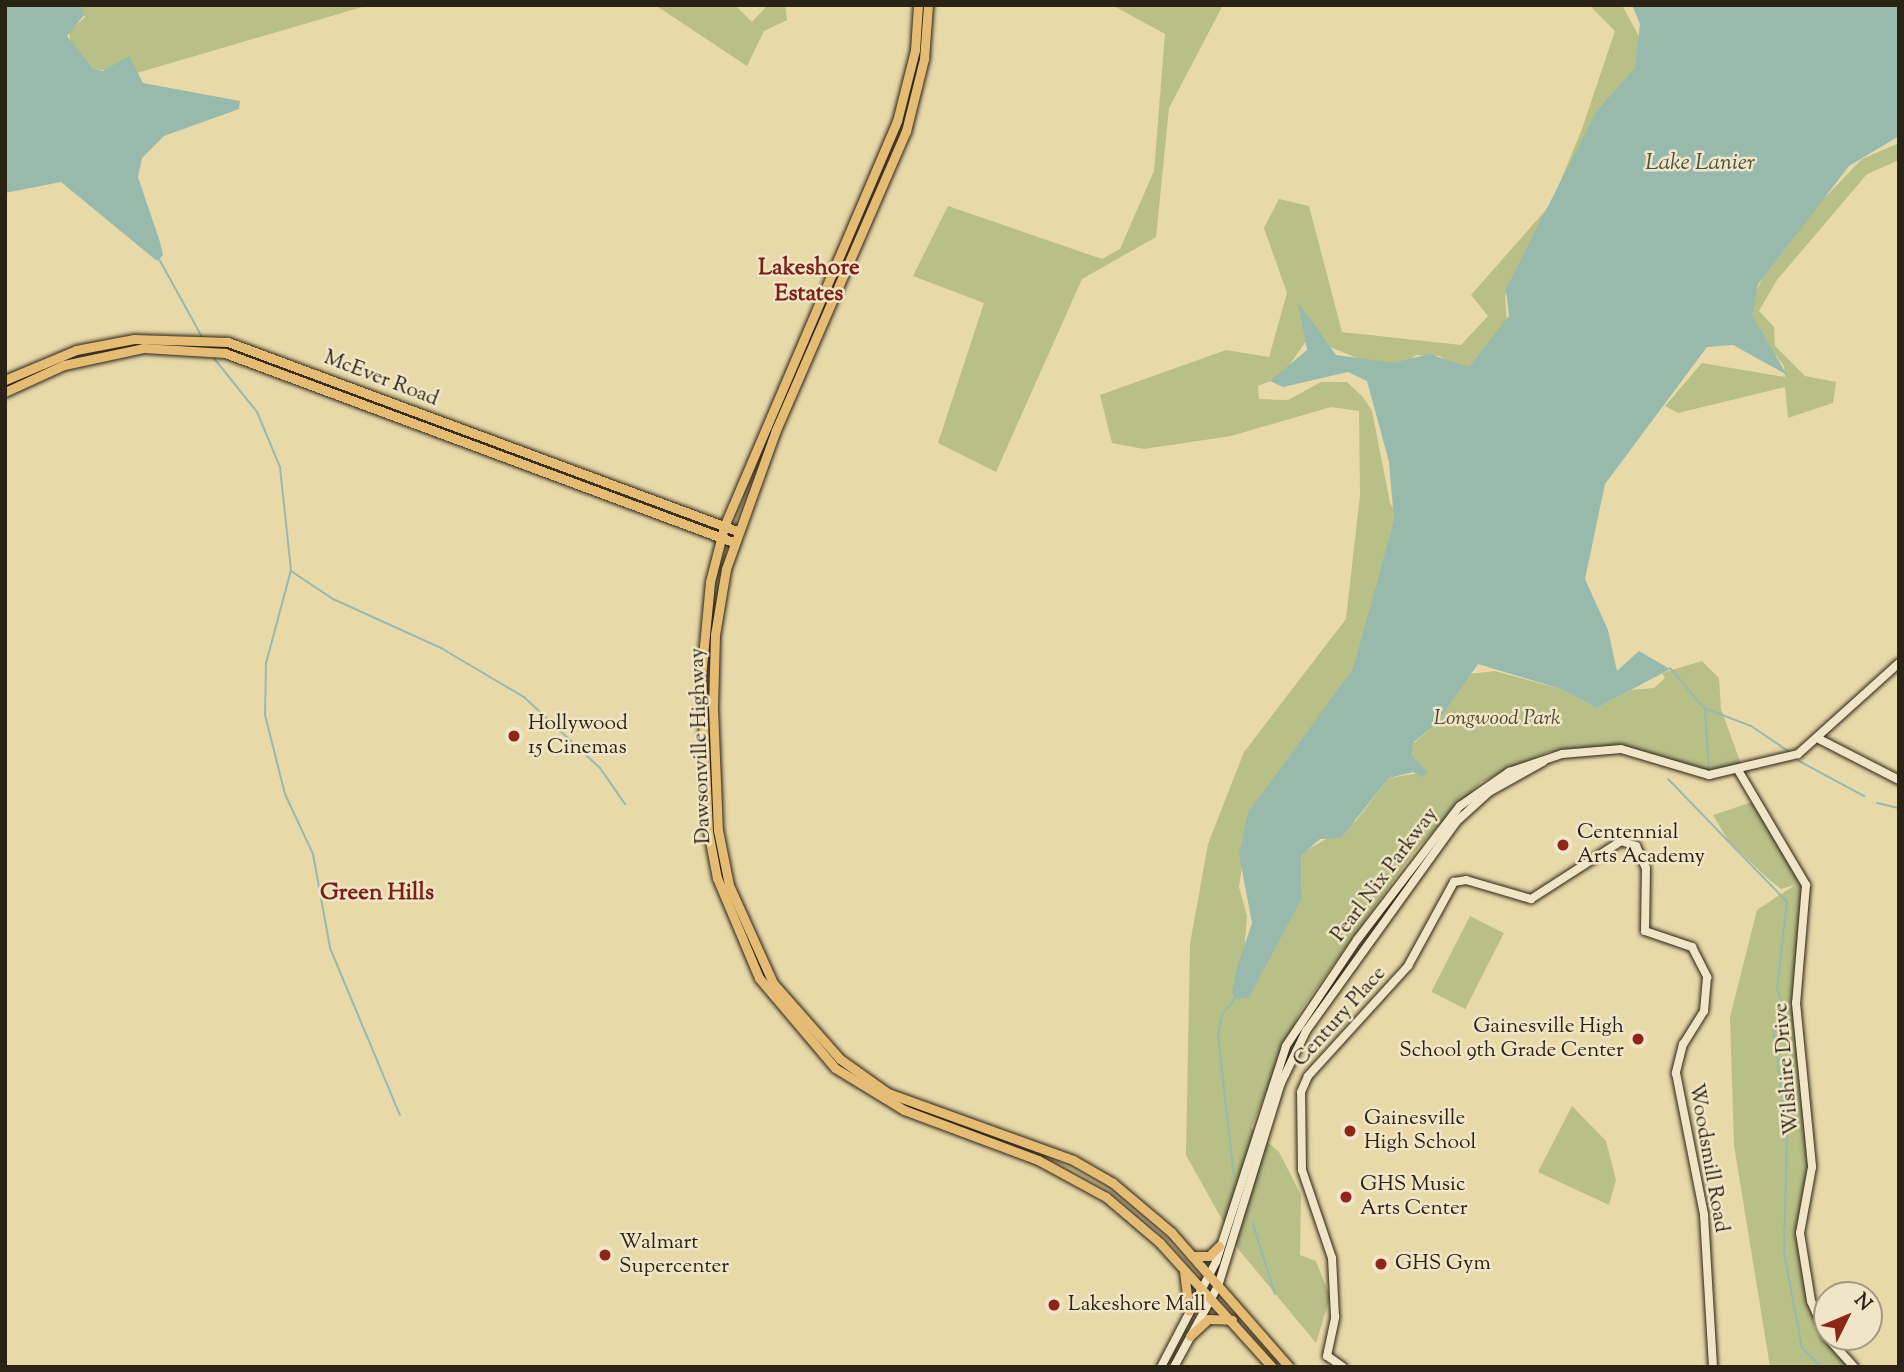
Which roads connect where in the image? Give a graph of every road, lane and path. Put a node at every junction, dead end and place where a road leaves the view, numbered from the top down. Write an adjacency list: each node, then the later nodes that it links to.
1 (918, 5): 3 (main road, Dawsonville Highway)
2 (928, 5): 3 (main road, Dawsonville Highway)
3 (810, 341): 8 (main road, Dawsonville Highway); 9 (main road, Dawsonville Highway)
4 (5, 380): 7 (main road, McEver Road)
5 (5, 393): 6 (main road, McEver Road)
6 (530, 465): 7 (main road); 10 (main road, McEver Road)
7 (597, 479): 8 (main road, McEver Road)
8 (724, 527): 9 (main road, McEver Road); 10 (main road, Dawsonville Highway)
9 (737, 531): 11 (main road, Dawsonville Highway)
10 (720, 538): 11 (main road, McEver Road); 20 (main road, Dawsonville Highway)
11 (733, 542): 19 (main road, Dawsonville Highway)
12 (1899, 663): 13 (street)
13 (1819, 739): 15 (street); 16 (street)
14 (1562, 754): 15 (street); 18 (street, Pearl Nix Parkway); 22 (street, Pearl Nix Parkway)
15 (1738, 770): 25 (street, Wilshire Drive)
16 (1899, 780)
17 (1557, 883): 34 (street, Century Place); 35 (street, Woodsmill Road)
18 (1219, 1246): 19 (main road); 21 (street, Pearl Nix Parkway)
19 (1192, 1256): 21 (main road, Dawsonville Highway)
20 (1182, 1266): 23 (main road, Dawsonville Highway); 26 (main road)
21 (1209, 1276): 22 (main road, Dawsonville Highway); 23 (street, Pearl Nix Parkway)
22 (1218, 1286): 24 (street, Pearl Nix Parkway); 33 (main road, Dawsonville Highway)
23 (1203, 1288): 24 (main road, Dawsonville Highway); 26 (street, Pearl Nix Parkway)
24 (1212, 1298): 27 (main road, Dawsonville Highway); 28 (street, Pearl Nix Parkway)
25 (1813, 1306)
26 (1189, 1311): 30 (street, Pearl Nix Parkway)
27 (1232, 1320): 28 (main road); 32 (main road, Dawsonville Highway)
28 (1190, 1336): 31 (street, Pearl Nix Parkway)
29 (1840, 1351): 36 (street, Wilshire Drive)
30 (1161, 1367)
31 (1174, 1367)
32 (1272, 1367)
33 (1289, 1367)
34 (1343, 1367)
35 (1713, 1367)
36 (1854, 1367)

